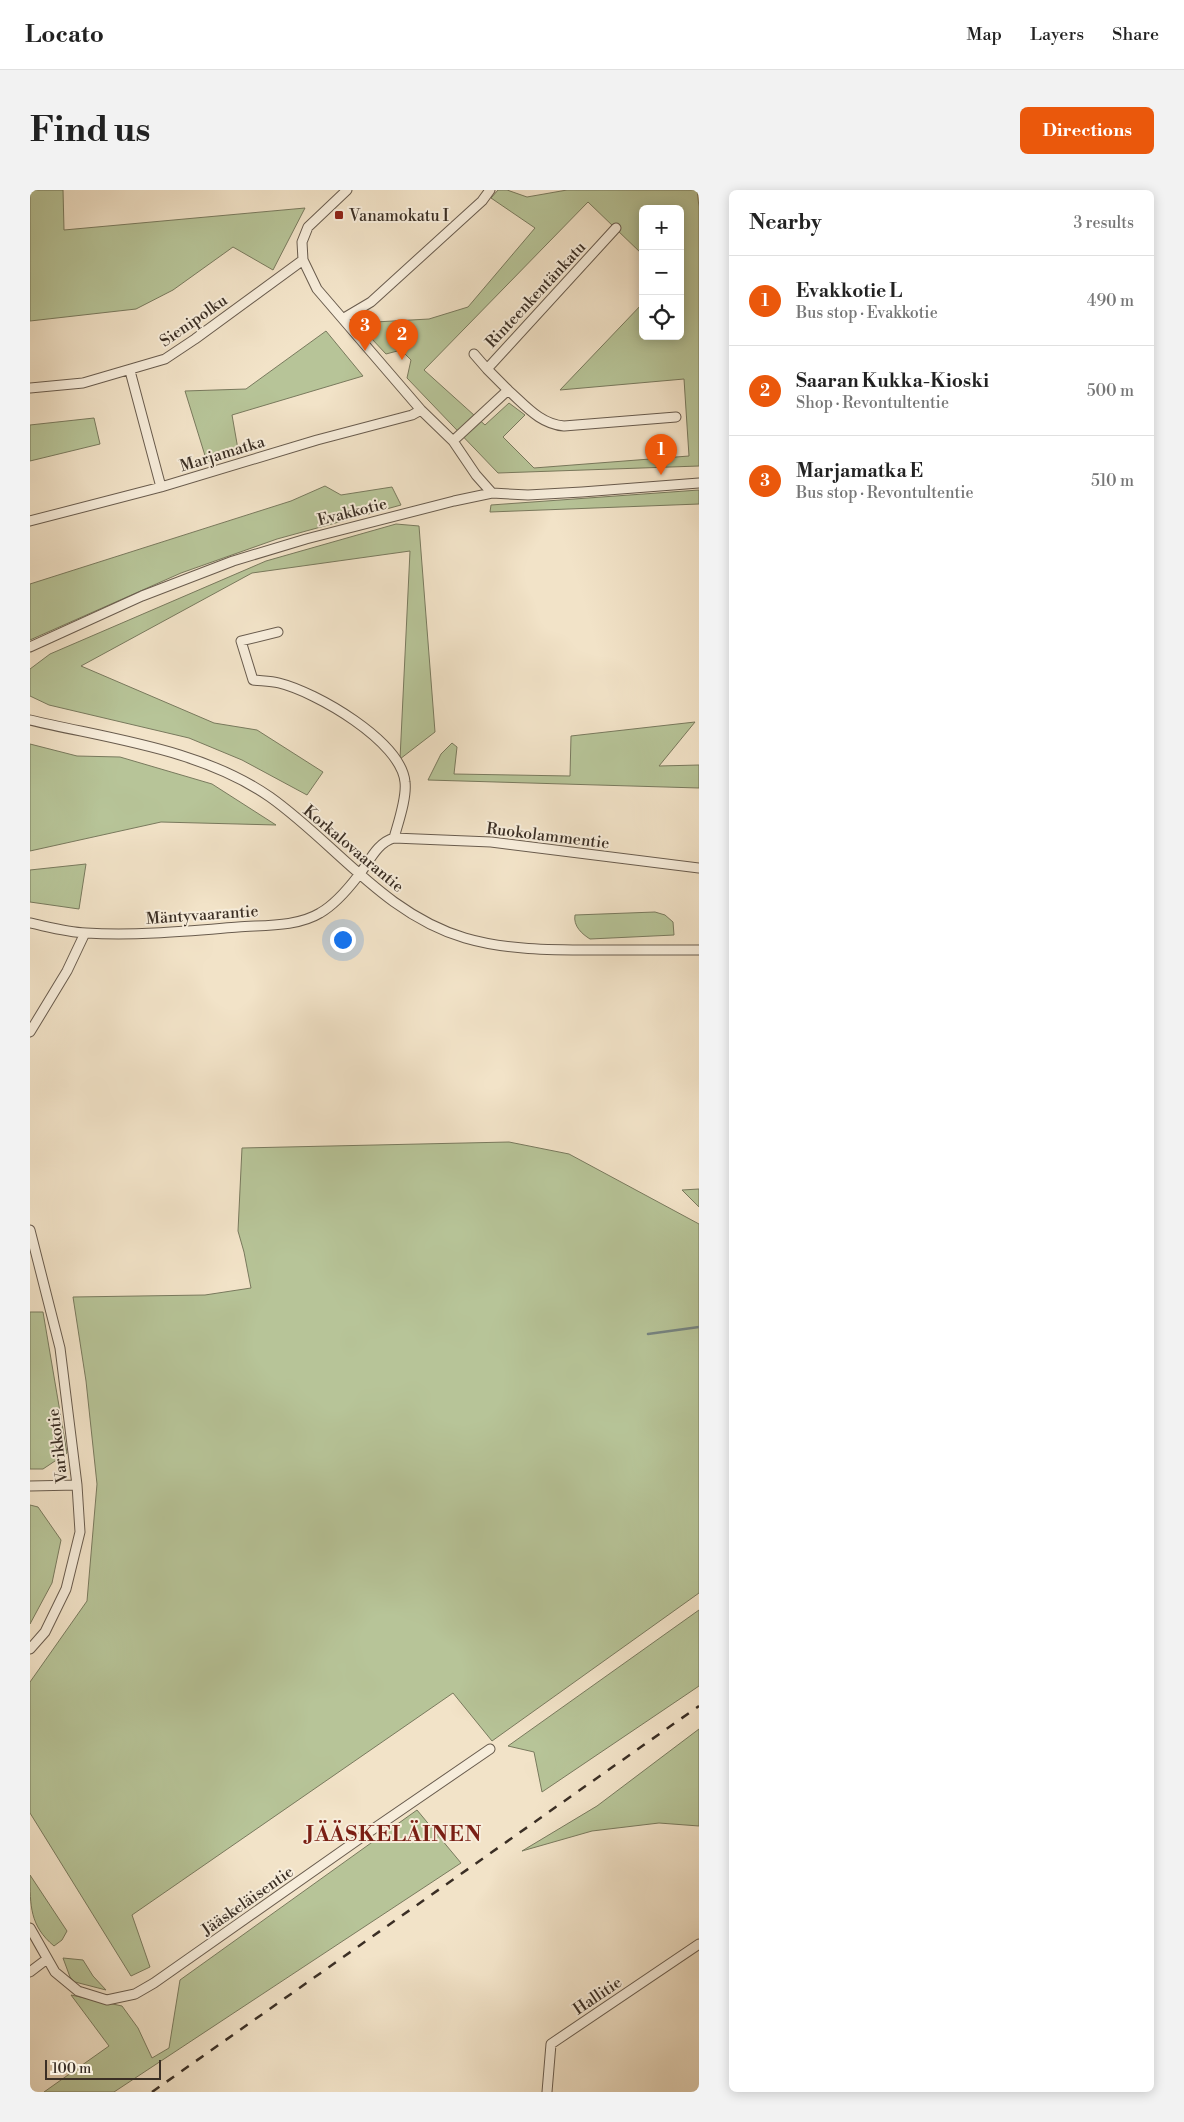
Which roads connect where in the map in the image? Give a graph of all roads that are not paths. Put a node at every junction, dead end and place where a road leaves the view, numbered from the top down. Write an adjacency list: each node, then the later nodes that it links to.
1 (347, 190): 4 (street)
2 (490, 190): 5 (street)
3 (616, 228): 7 (street, Rinteenkentänkatu)
4 (303, 260): 5 (street); 8 (street, Sienipolku)
5 (344, 318): 11 (street)
6 (474, 354): 7 (street)
7 (487, 369): 10 (street, Rinteenkentänkatu)
8 (130, 371): 9 (street, Sienipolku); 15 (street)
9 (30, 388)
10 (508, 390): 12 (street, Rinteenkentänkatu); 13 (street)
11 (421, 410): 13 (street); 15 (street, Marjamatka)
12 (676, 417)
13 (453, 441): 16 (street)
14 (699, 483): 16 (street, Evakkotie)
15 (161, 487): 17 (street, Marjamatka)
16 (492, 493): 19 (street, Evakkotie)
17 (30, 521)
18 (278, 632): 21 (street)
19 (30, 647)
20 (30, 720): 23 (street, Korkalovaarantie)
21 (394, 838): 22 (street, Ruokolammentie); 23 (street, Mäntyvaarantie)
22 (699, 868)
23 (359, 875): 25 (street, Mäntyvaarantie); 26 (street, Korkalovaarantie)
24 (30, 924): 25 (street, Mäntyvaarantie)
25 (85, 933): 27 (street)
26 (699, 950)
27 (30, 1032)
28 (30, 1230): 29 (street, Varikkotie)
29 (77, 1484): 30 (street); 31 (street, Varikkotie)
30 (30, 1486)
31 (30, 1649)
32 (490, 1749): 35 (street, Jääskeläisentie)
33 (30, 1928): 35 (street, Jääskeläisentie)
34 (699, 1944): 37 (street, Hallitie)
35 (47, 1960): 36 (street)
36 (30, 1972)
37 (547, 2092)

